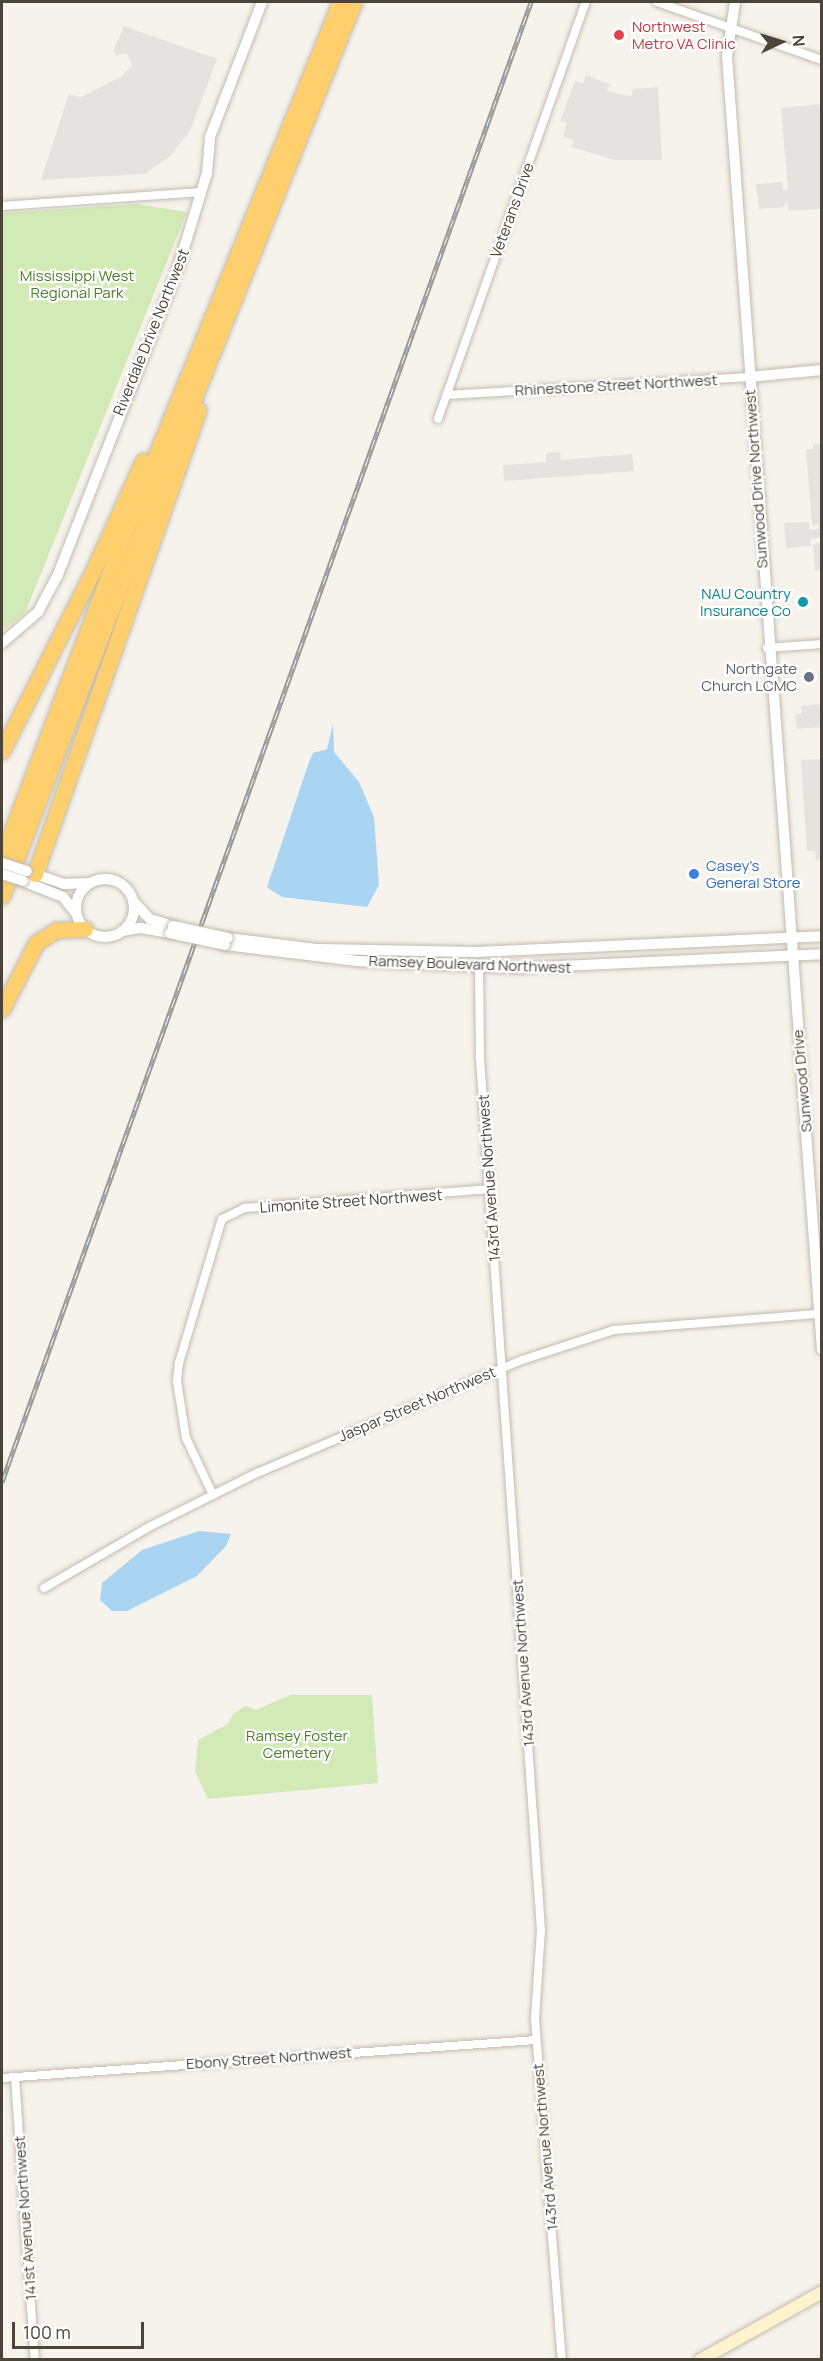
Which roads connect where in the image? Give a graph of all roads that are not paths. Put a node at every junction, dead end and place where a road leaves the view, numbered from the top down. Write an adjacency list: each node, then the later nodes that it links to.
1 (262, 2): 9 (street, Riverdale Drive Northwest)
2 (340, 2): 14 (highway)
3 (354, 2): 11 (highway)
4 (586, 2): 15 (street, Veterans Drive)
5 (657, 2): 7 (street)
6 (735, 2): 7 (street, Sunwood Drive Northwest)
7 (729, 27): 8 (street); 13 (street, Sunwood Drive Northwest)
8 (822, 60)
9 (202, 192): 10 (street); 17 (street, Riverdale Drive Northwest)
10 (2, 206)
11 (222, 329): 24 (highway); 26 (highway)
12 (822, 370): 13 (street, Rhinestone Street Northwest)
13 (749, 377): 15 (street, Rhinestone Street Northwest); 19 (street, Sunwood Drive Northwest)
14 (180, 392): 20 (highway); 21 (highway)
15 (447, 395): 16 (street, Veterans Drive)
16 (438, 419)
17 (2, 644)
18 (822, 644): 19 (street)
19 (767, 648): 33 (street, Sunwood Drive Northwest)
20 (2, 751)
21 (2, 857)
22 (2, 863): 24 (street, bridge)
23 (2, 873): 24 (street, bridge)
24 (28, 875): 25 (street); 28 (street)
25 (90, 883): 27 (street); 28 (street)
26 (2, 896)
27 (133, 900): 30 (street, Ramsey Boulevard Northwest); 31 (street)
28 (76, 913): 29 (street)
29 (85, 929): 31 (street); 38 (highway)
30 (171, 929): 31 (street, Ramsey Boulevard Northwest); 34 (street, Ramsey Boulevard Northwest, bridge)
31 (122, 931)
32 (822, 936): 33 (street, Ramsey Boulevard Northwest)
33 (791, 938): 34 (street, Ramsey Boulevard Northwest); 36 (street, Sunwood Drive Northwest)
34 (226, 941): 37 (street, Ramsey Boulevard Northwest)
35 (822, 954): 36 (street, Ramsey Boulevard Northwest)
36 (792, 956): 37 (street, Ramsey Boulevard Northwest); 40 (street, Sunwood Drive)
37 (479, 965): 39 (street, 143rd Avenue Northwest)
38 (2, 1009)
39 (490, 1189): 42 (street, 143rd Avenue Northwest); 43 (street, Limonite Street Northwest)
40 (819, 1314): 41 (street, Sunwood Drive); 42 (street, Jaspar Street Northwest)
41 (822, 1350)
42 (502, 1368): 43 (street, Jaspar Street Northwest); 45 (street, 143rd Avenue Northwest)
43 (213, 1495): 44 (street, Jaspar Street Northwest)
44 (44, 1588)
45 (536, 2040): 46 (street, Ebony Street Northwest); 50 (street, 143rd Avenue Northwest)
46 (15, 2077): 47 (street, Ebony Street Northwest); 49 (street, 141st Avenue Northwest)
47 (2, 2078)
48 (822, 2292): 51 (main road)
49 (35, 2360)
50 (562, 2360)
51 (700, 2360)

